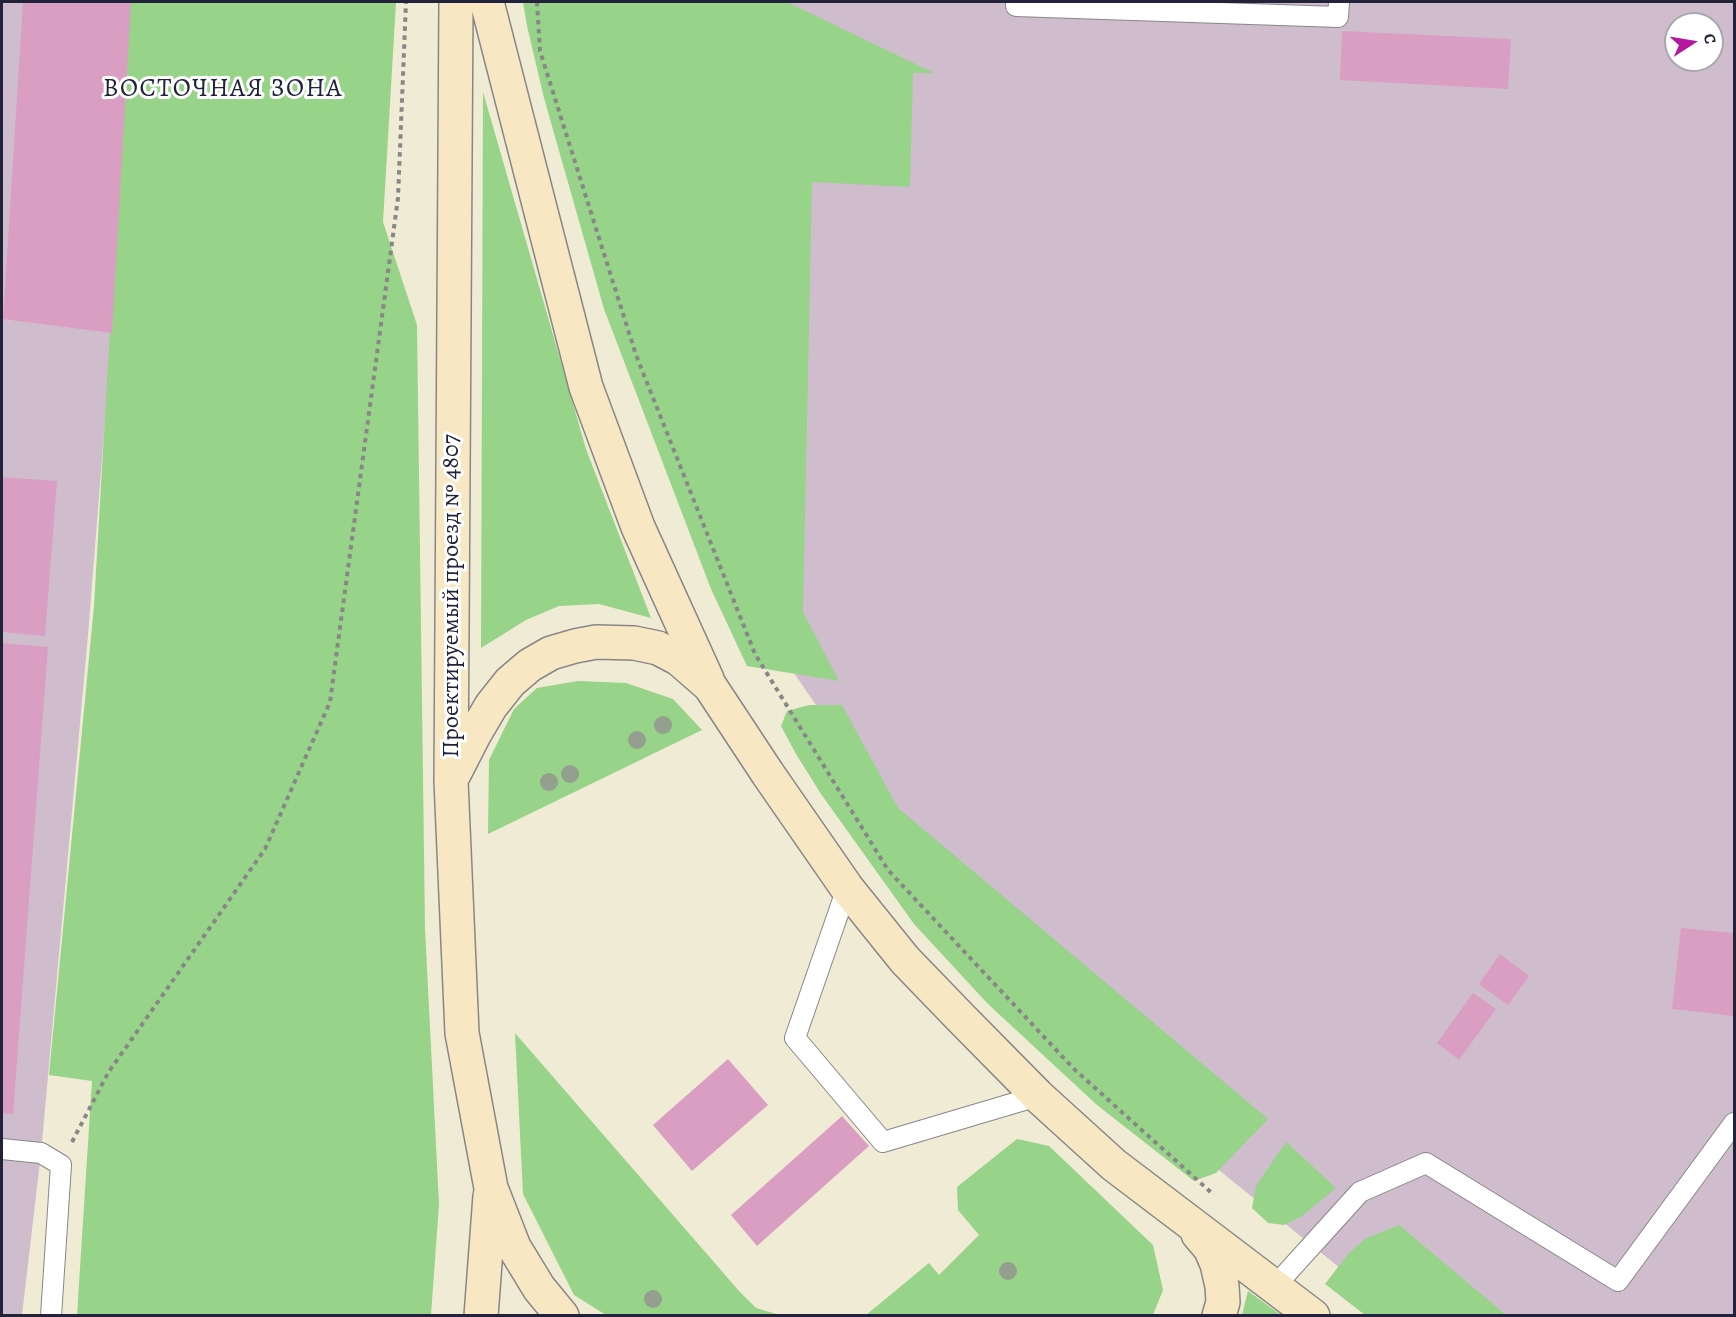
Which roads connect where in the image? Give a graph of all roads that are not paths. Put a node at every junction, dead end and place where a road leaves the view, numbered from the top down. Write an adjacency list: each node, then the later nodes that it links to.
1 (456, 2): 6 (main road, Проектируемый проезд № 4807)
2 (487, 2): 5 (main road)
3 (1016, 2): 4 (lane)
4 (1339, 2)
5 (710, 686): 6 (main road); 7 (main road)
6 (451, 781): 11 (main road, Проектируемый проезд № 4807)
7 (847, 888): 8 (main road); 8 (lane)
8 (1038, 1096): 12 (main road)
9 (1734, 1123): 13 (lane)
10 (2, 1149): 14 (lane)
11 (491, 1188): 15 (main road); 16 (main road)
12 (1181, 1215): 13 (main road); 17 (main road)
13 (1275, 1286): 18 (main road)
14 (51, 1316)
15 (482, 1316)
16 (562, 1316)
17 (1219, 1316)
18 (1313, 1316)

